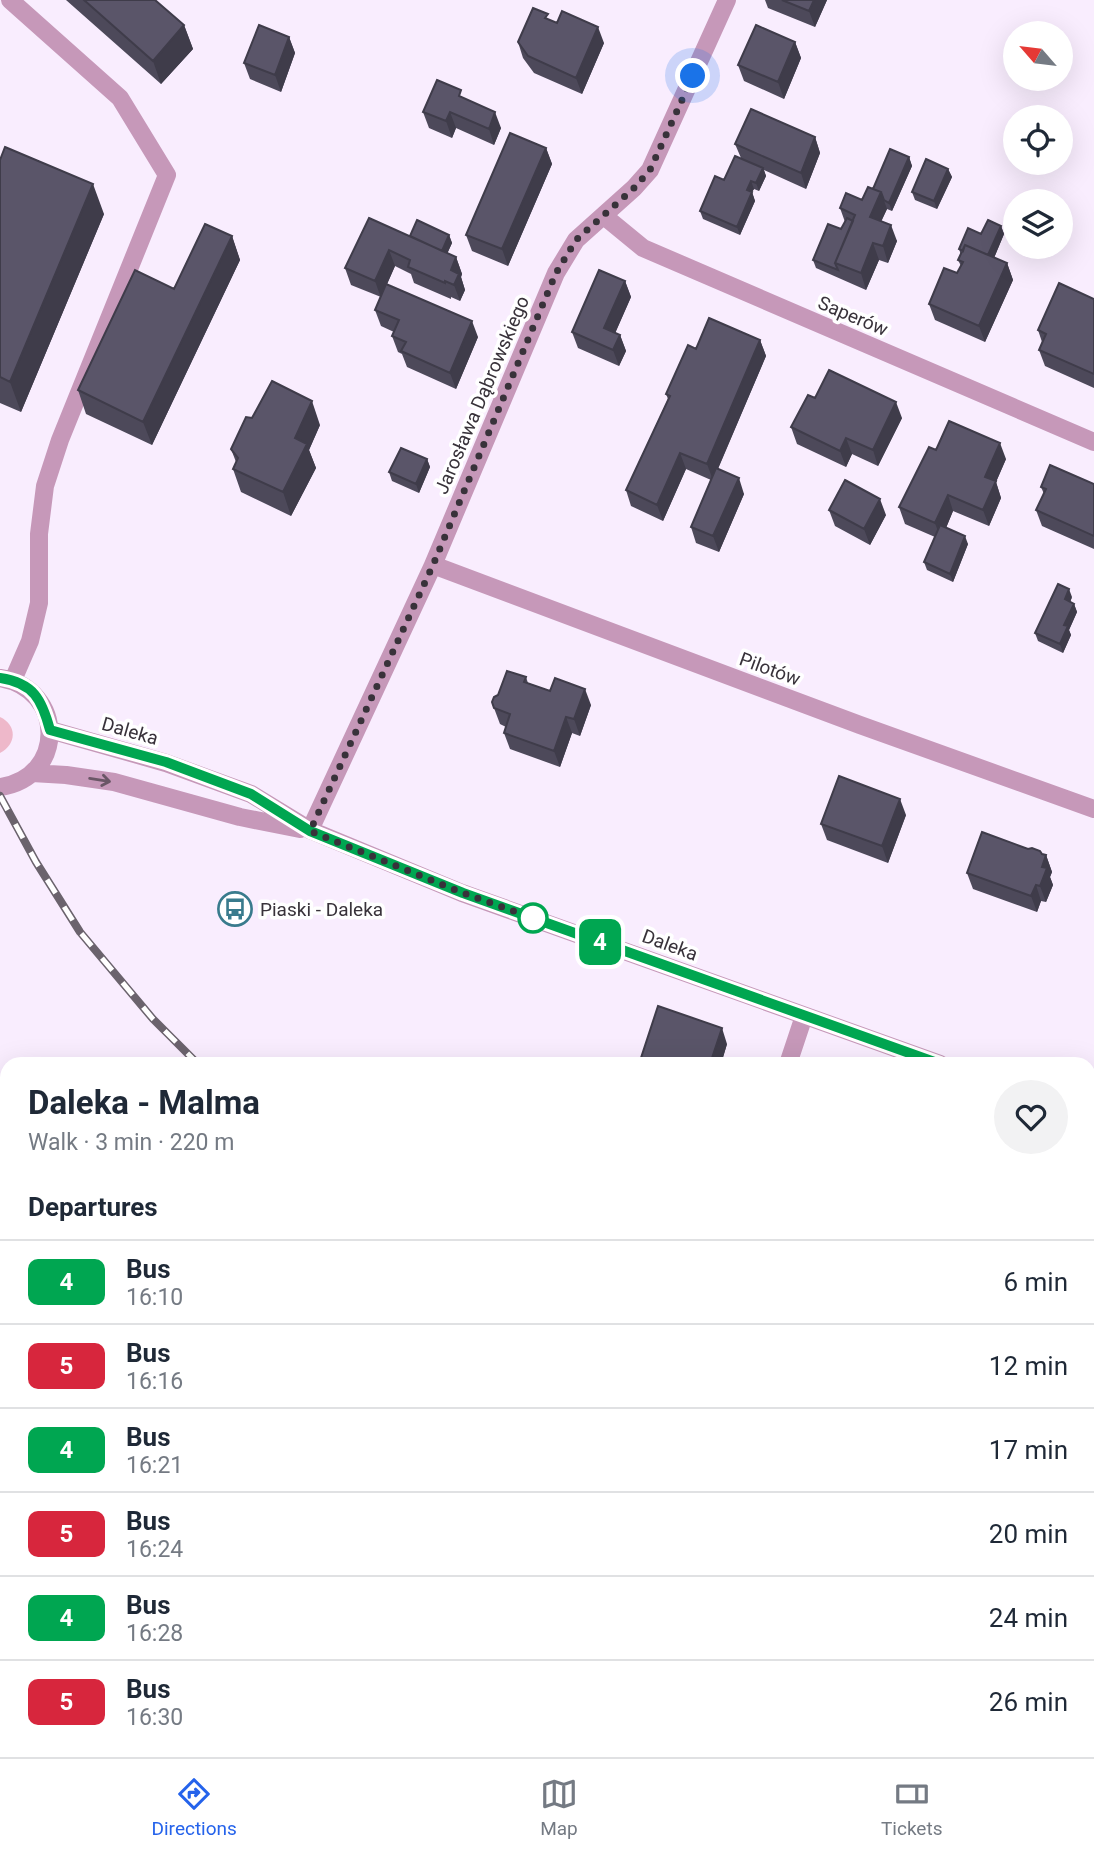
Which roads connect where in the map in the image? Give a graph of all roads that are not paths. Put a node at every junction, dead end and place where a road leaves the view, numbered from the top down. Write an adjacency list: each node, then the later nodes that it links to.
1 (10, 0): 6 (street)
2 (727, 0): 3 (street, Jarosława Dąbrowskiego)
3 (604, 216): 4 (street, Saperów); 5 (street, Jarosława Dąbrowskiego)
4 (1094, 442)
5 (433, 565): 10 (street, Pilotów); 11 (street, Jarosława Dąbrowskiego)
6 (6, 679): 7 (street)
7 (50, 730): 8 (street); 11 (street, Daleka)
8 (32, 774): 9 (street); 11 (street, Daleka, one-way to 11)
9 (0, 787)
10 (1094, 809)
11 (310, 831): 12 (street, Daleka)
12 (804, 1016): 13 (street); 14 (street, Daleka)
13 (790, 1057)
14 (920, 1057)

